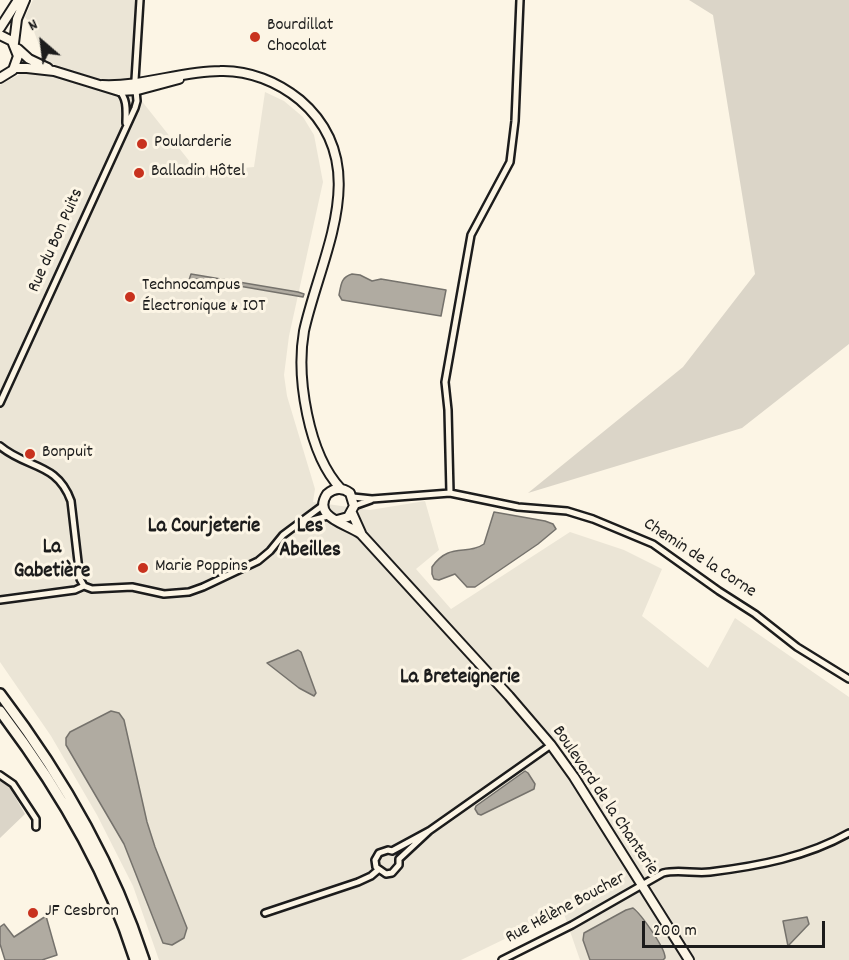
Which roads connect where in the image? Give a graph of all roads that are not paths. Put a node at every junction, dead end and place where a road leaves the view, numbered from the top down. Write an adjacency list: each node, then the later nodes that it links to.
1 (18, 0): 5 (street)
2 (25, 0): 7 (street)
3 (141, 0): 12 (street, Rue du Bon Puits)
4 (520, 0): 20 (street)
5 (0, 28)
6 (0, 35): 7 (street)
7 (15, 46): 8 (street); 9 (street)
8 (15, 68): 9 (street); 10 (street)
9 (54, 71): 11 (street)
10 (0, 78)
11 (102, 85): 12 (street); 13 (street)
12 (137, 86): 13 (street); 14 (street, Rue du Bon Puits); 17 (street)
13 (119, 91): 14 (street)
14 (126, 124): 15 (street, Rue du Bon Puits)
15 (0, 403)
16 (0, 446): 27 (street)
17 (323, 461): 18 (street); 19 (street)
18 (341, 489): 19 (street); 21 (street)
19 (327, 494): 22 (street)
20 (450, 494): 21 (street, Chemin de la Corne); 29 (street, Chemin de la Corne)
21 (353, 505): 24 (street); 26 (street, Boulevard de la Chanterie)
22 (322, 506): 23 (street); 25 (street)
23 (328, 516): 24 (street); 25 (street)
24 (337, 520): 26 (street, Boulevard de la Chanterie)
25 (300, 523): 27 (street)
26 (361, 534): 32 (street, Boulevard de la Chanterie)
27 (84, 586): 28 (street)
28 (0, 600)
29 (849, 679)
30 (0, 694): 43 (highway)
31 (0, 711): 42 (highway)
32 (551, 745): 35 (street); 40 (street, Boulevard de la Chanterie)
33 (0, 776): 34 (street)
34 (36, 827)
35 (429, 831): 37 (street); 38 (street)
36 (849, 833): 40 (street, Rue Hélène Boucher)
37 (392, 851): 38 (street); 39 (street)
38 (399, 859): 39 (street)
39 (378, 870): 41 (street)
40 (643, 885): 44 (street, Rue Hélène Boucher); 45 (street, Boulevard de la Chanterie)
41 (265, 913)
42 (135, 960)
43 (144, 960)
44 (502, 960)
45 (689, 960)

